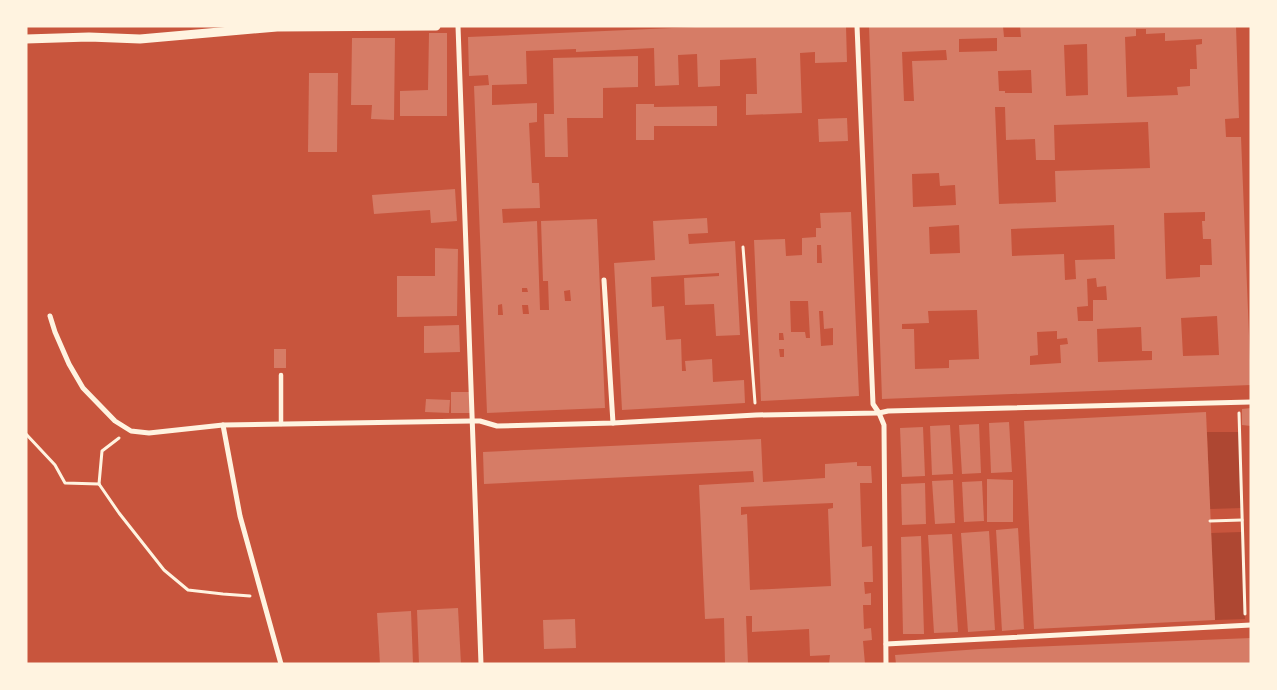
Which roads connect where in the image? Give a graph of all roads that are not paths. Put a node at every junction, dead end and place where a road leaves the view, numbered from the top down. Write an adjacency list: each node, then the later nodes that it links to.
1 (436, 26): 4 (street)
2 (458, 26): 10 (street)
3 (857, 26): 9 (street)
4 (26, 39)
5 (604, 280): 11 (street)
6 (50, 316): 13 (street)
7 (281, 375): 12 (street)
8 (1251, 402): 9 (street)
9 (879, 413): 11 (street); 15 (street)
10 (472, 421): 11 (street); 12 (street); 17 (street)
11 (614, 423)
12 (281, 424): 13 (street)
13 (223, 426): 16 (street)
14 (1251, 625): 15 (street)
15 (886, 644): 18 (street)
16 (281, 664)
17 (481, 664)
18 (886, 664)

